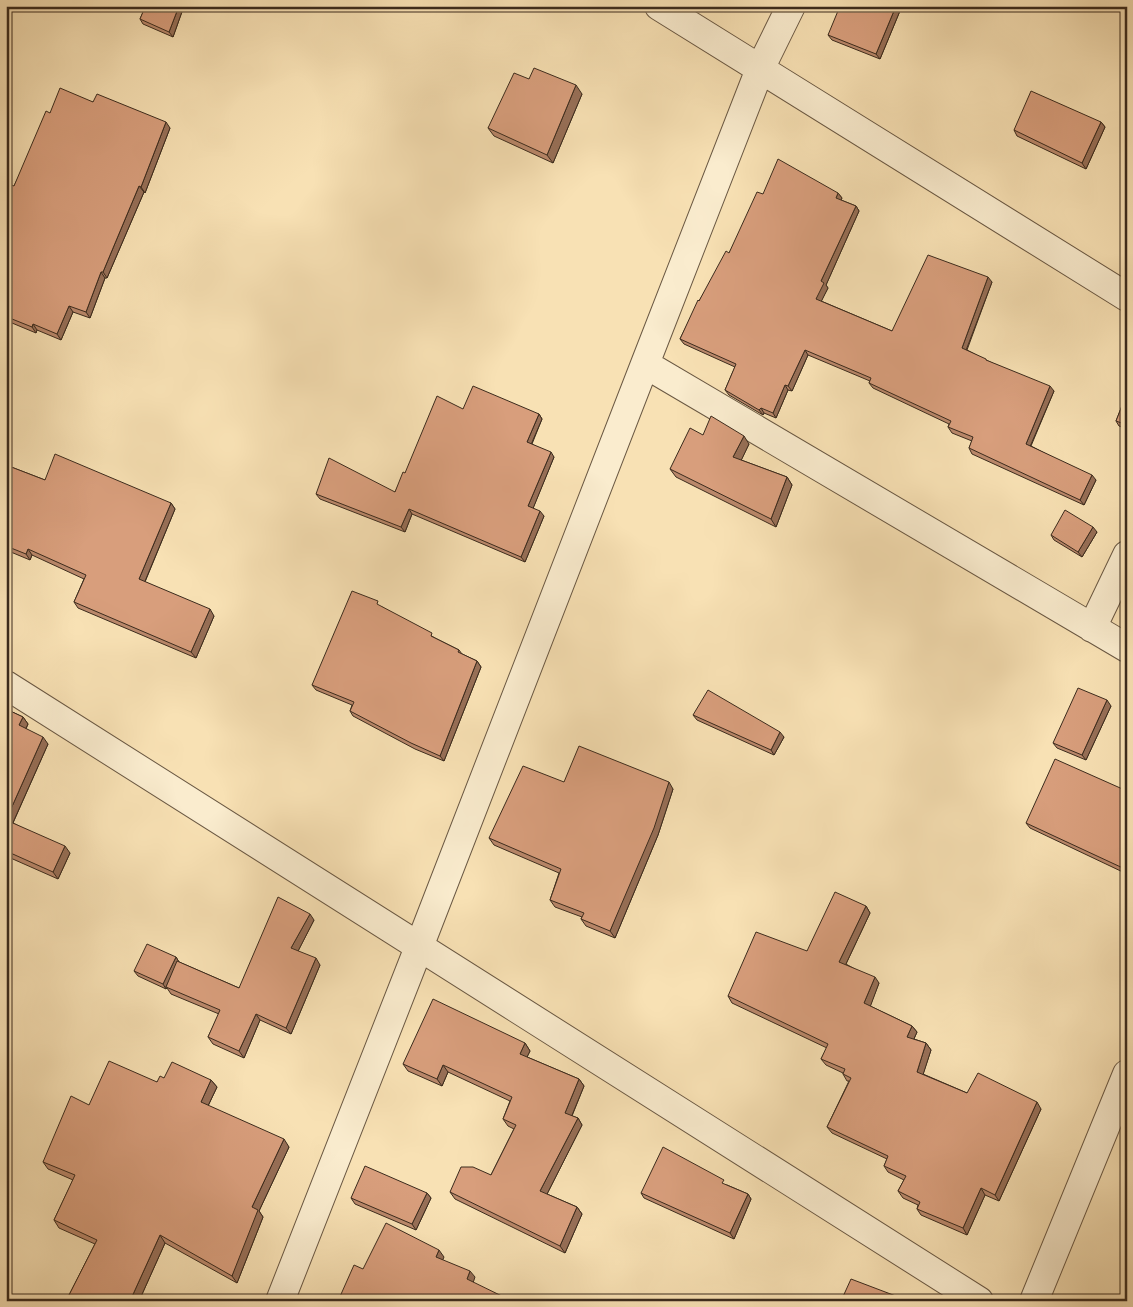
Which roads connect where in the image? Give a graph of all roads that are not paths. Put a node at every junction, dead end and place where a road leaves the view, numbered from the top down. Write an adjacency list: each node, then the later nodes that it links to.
1 (659, 6): 3 (street)
2 (791, 6): 3 (street)
3 (760, 69): 4 (street); 5 (street)
4 (1127, 297)
5 (644, 364): 7 (street); 10 (street)
6 (1127, 555): 7 (street)
7 (1092, 628): 8 (street)
8 (1127, 648)
9 (6, 685): 10 (street)
10 (420, 947): 12 (street); 13 (street)
11 (1127, 1074): 14 (street)
12 (280, 1301)
13 (979, 1301)
14 (1034, 1301)

